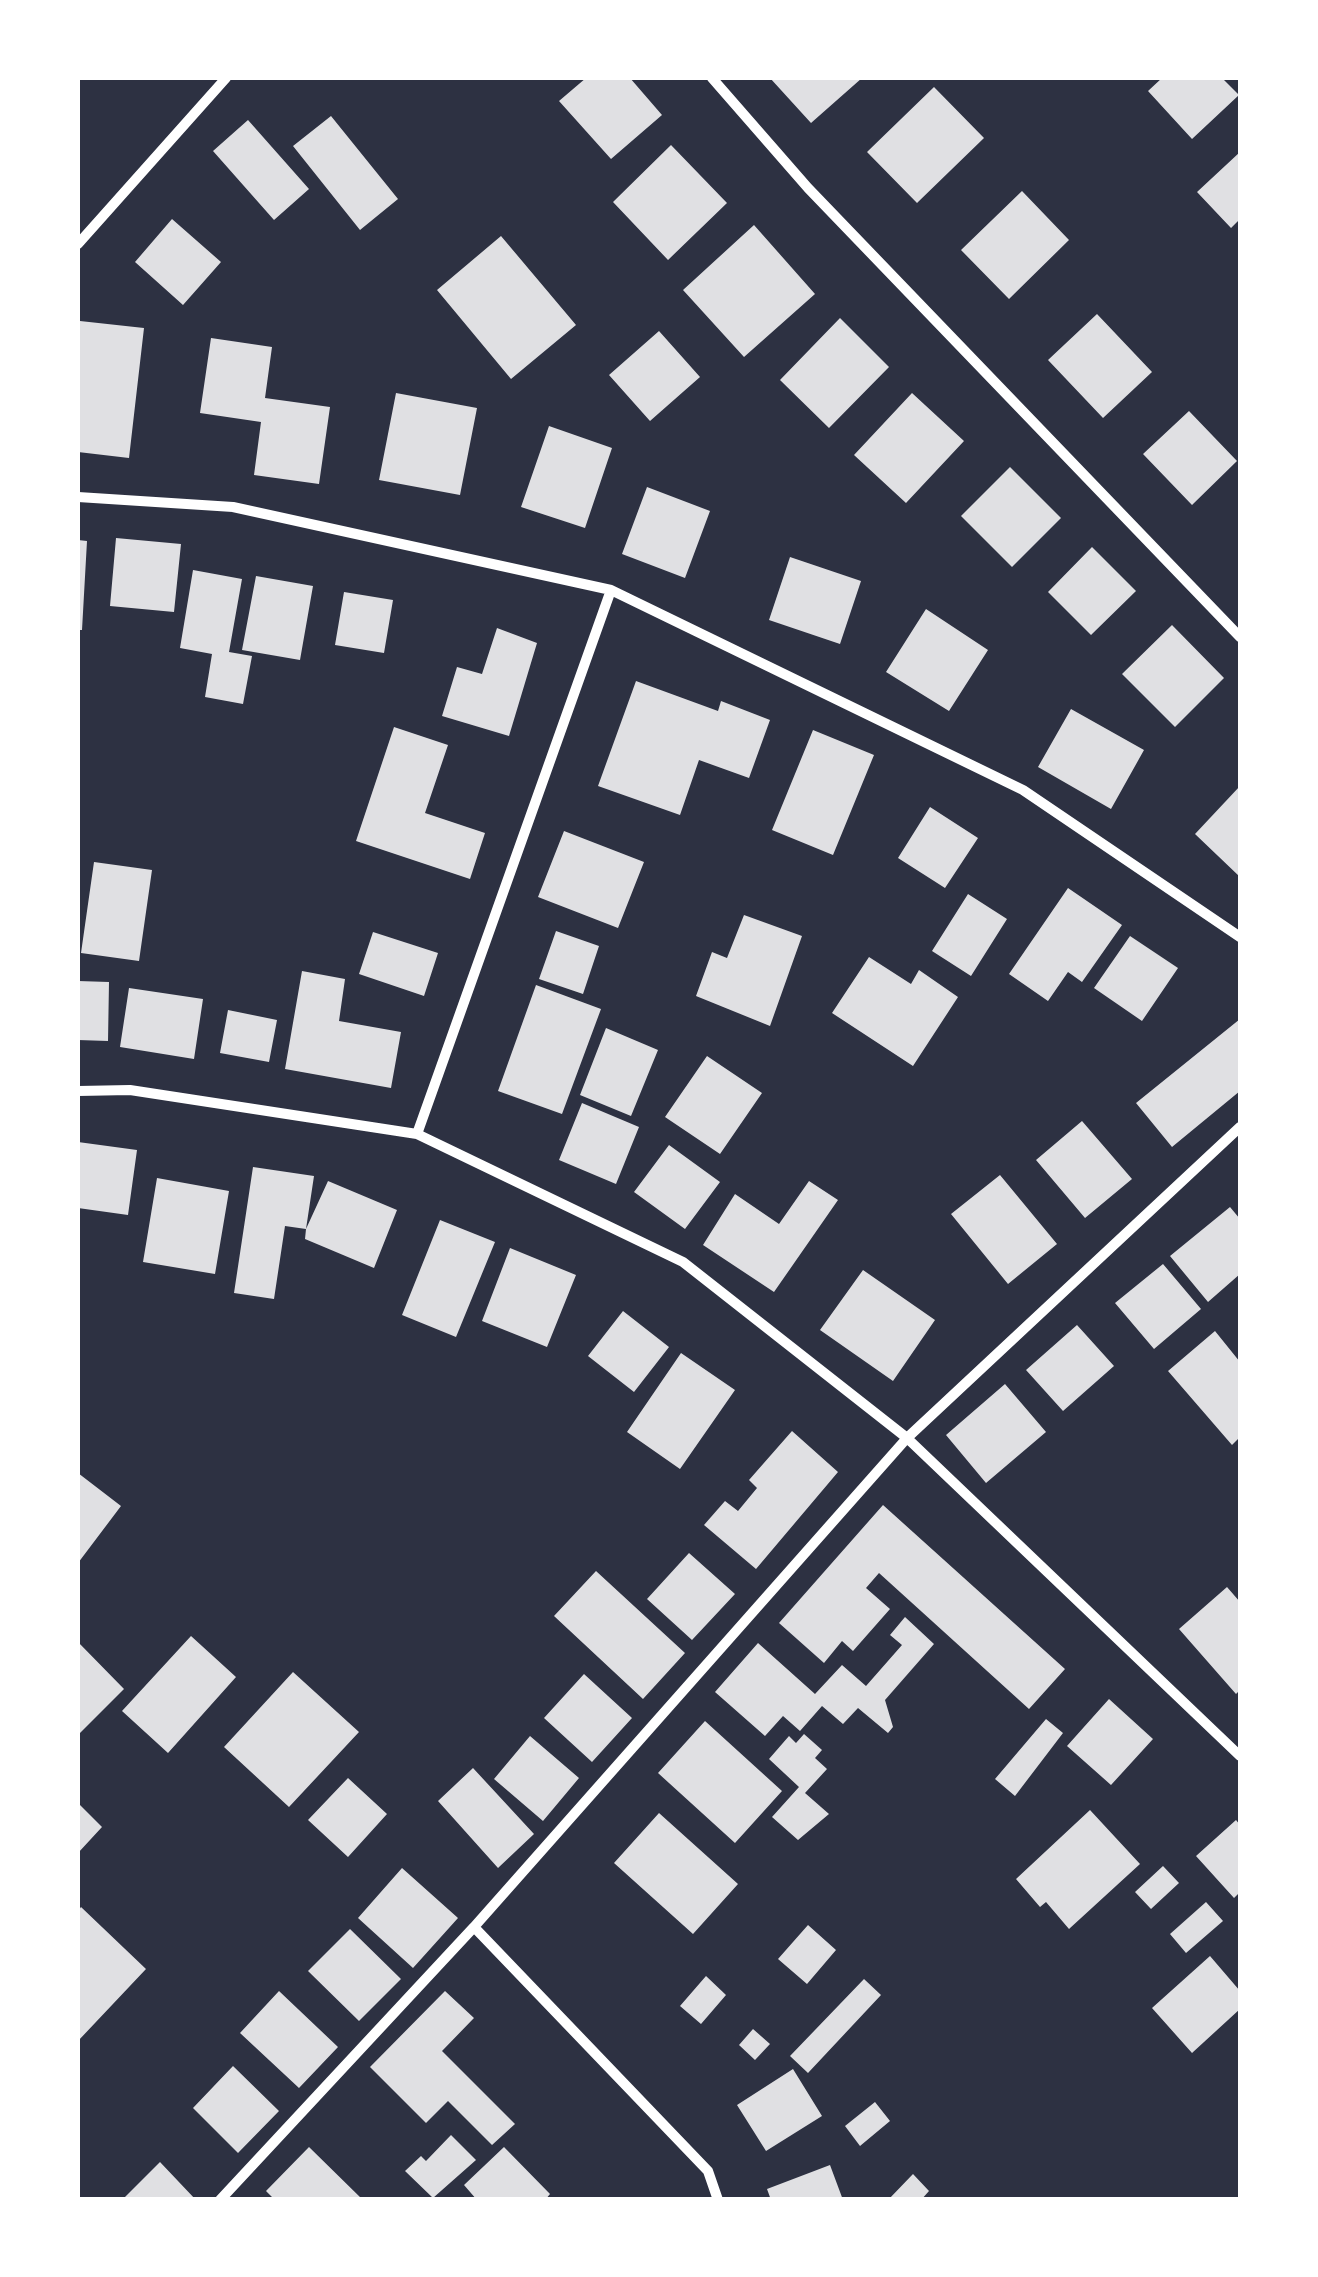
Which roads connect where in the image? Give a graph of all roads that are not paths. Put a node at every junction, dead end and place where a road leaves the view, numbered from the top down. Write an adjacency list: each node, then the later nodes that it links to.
1 (226, 78): 3 (street)
2 (712, 78): 6 (street)
3 (78, 244)
4 (78, 496): 5 (street)
5 (611, 590): 7 (street); 10 (street)
6 (1240, 637)
7 (1240, 937)
8 (78, 1091): 10 (street)
9 (1240, 1127): 11 (street)
10 (416, 1134): 11 (street)
11 (907, 1438): 12 (street); 13 (street)
12 (1240, 1756)
13 (474, 1928): 14 (street); 15 (street)
14 (220, 2200)
15 (718, 2200)

